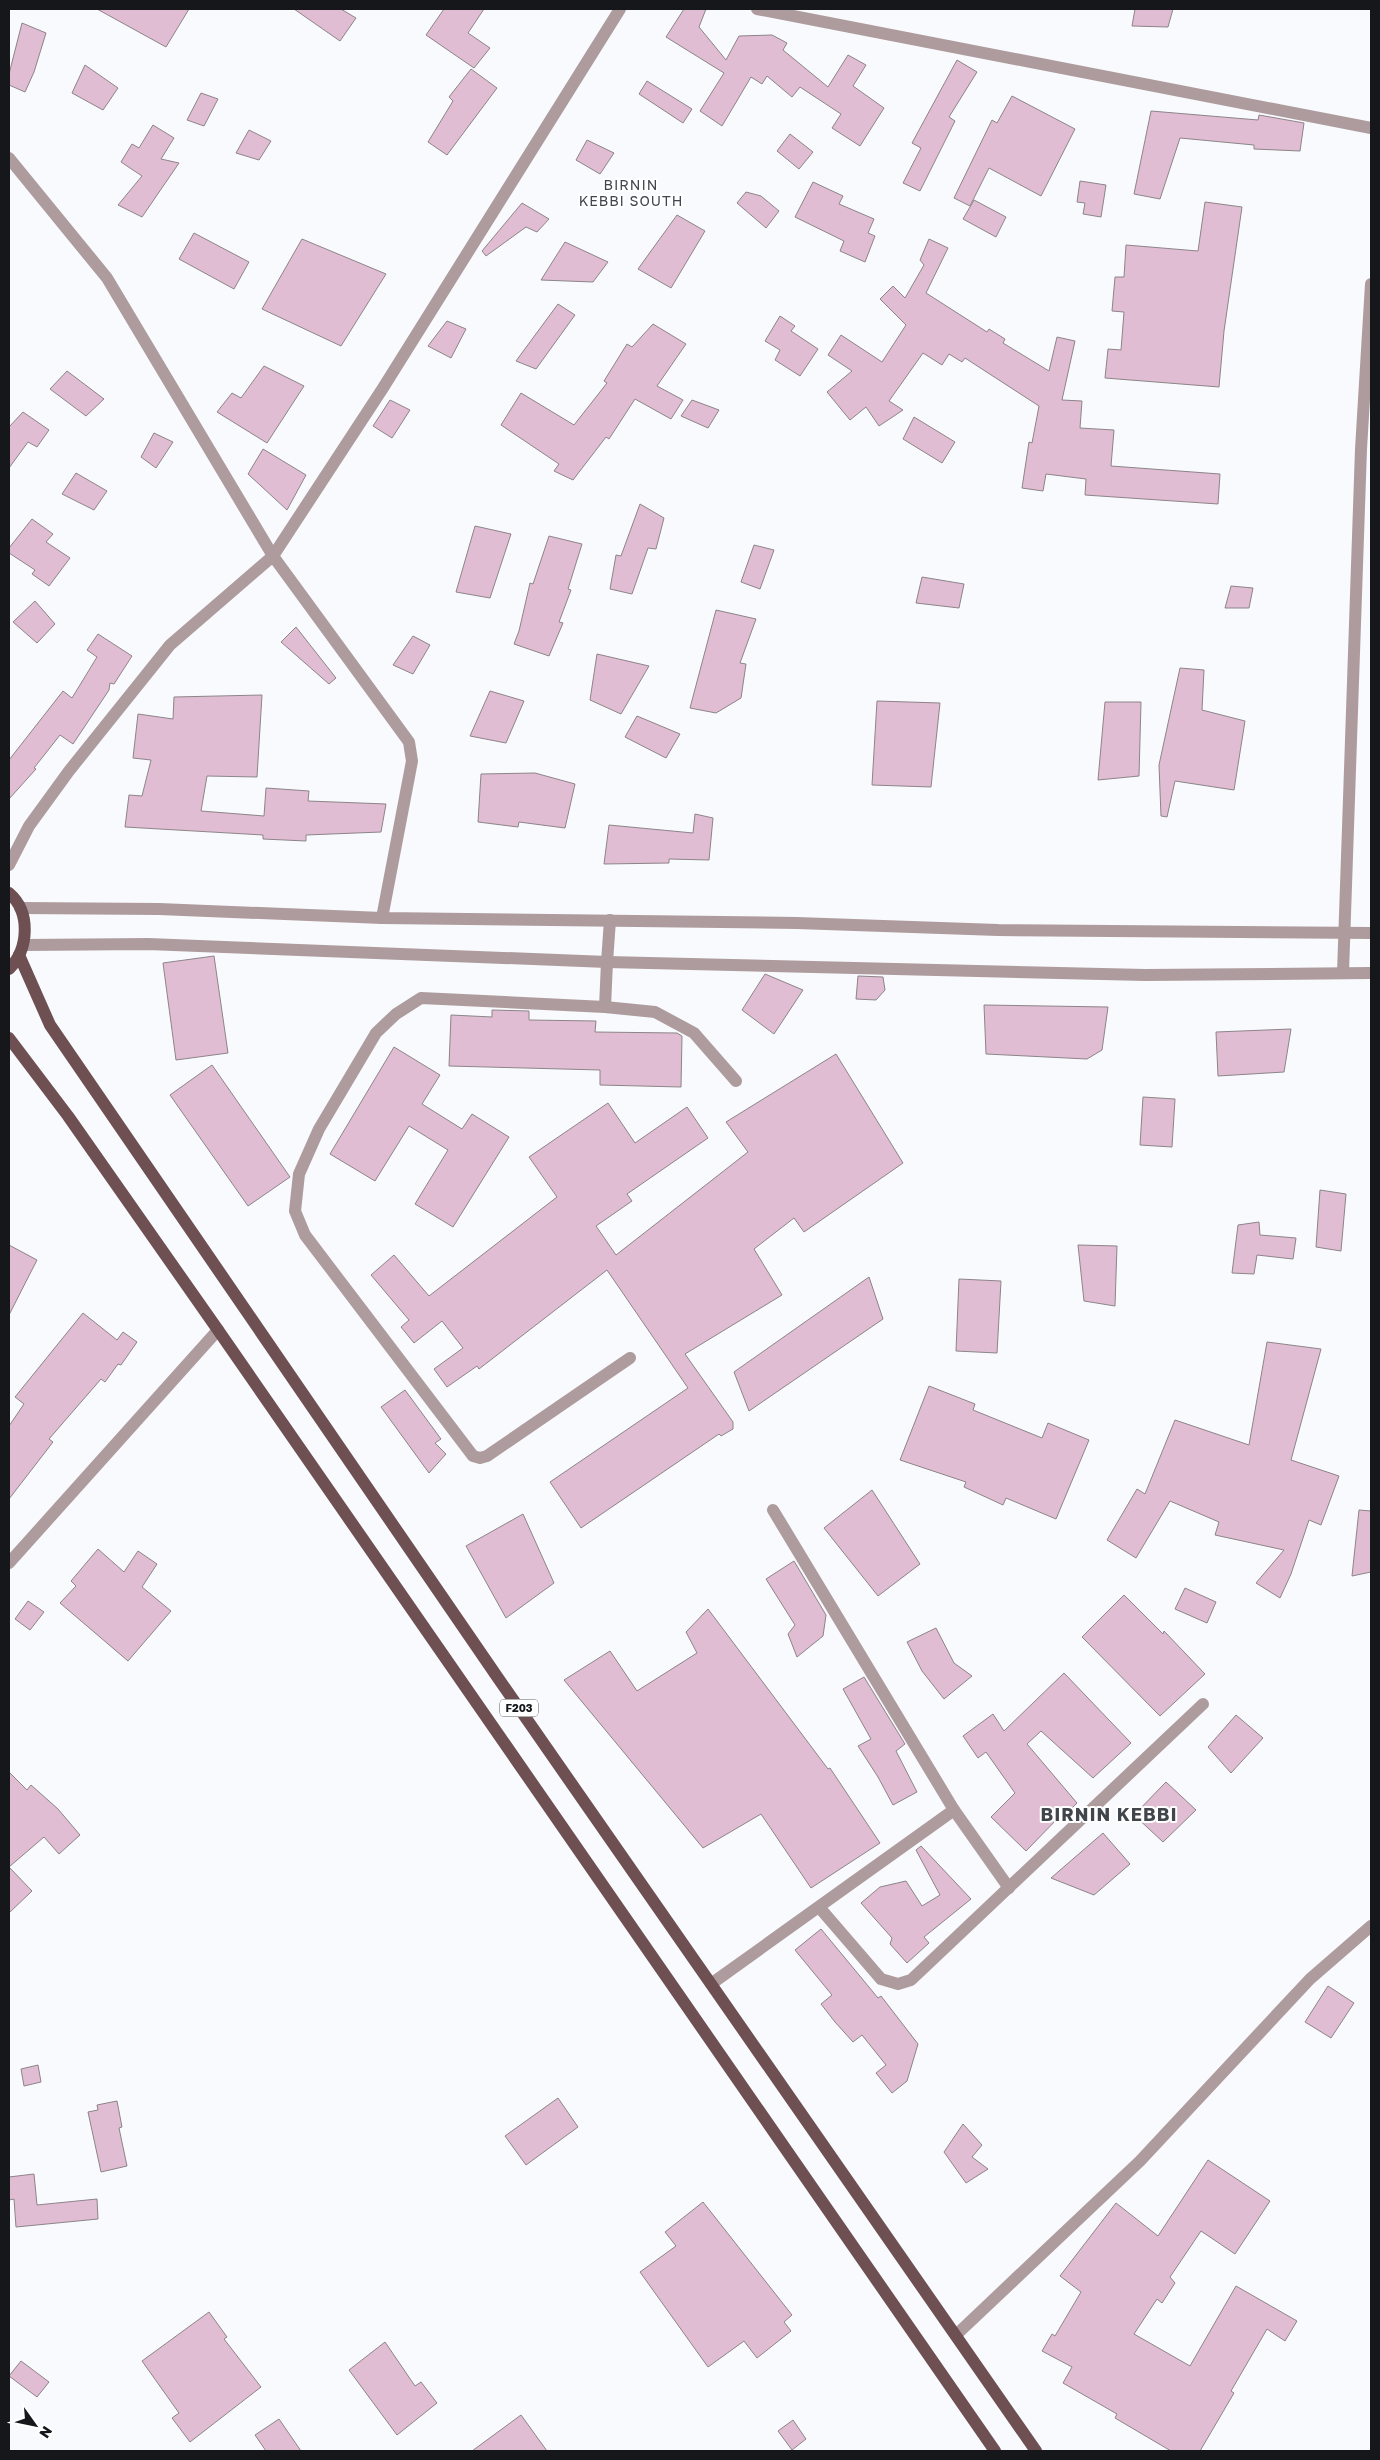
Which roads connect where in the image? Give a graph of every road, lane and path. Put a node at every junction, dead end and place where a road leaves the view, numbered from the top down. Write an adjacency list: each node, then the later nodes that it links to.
1 (620, 9): 6 (street)
2 (756, 9): 3 (street)
3 (1371, 128)
4 (9, 158): 6 (street)
5 (1371, 284): 12 (street)
6 (274, 556): 7 (street); 10 (street)
7 (9, 865)
8 (9, 893): 9 (main road)
9 (20, 908): 10 (street); 14 (main road)
10 (382, 918): 11 (street)
11 (610, 920): 12 (street); 15 (street)
12 (1345, 933): 13 (street); 18 (street)
13 (1371, 933)
14 (21, 950): 15 (street); 16 (main road); 31 (main road, F203)
15 (607, 962): 18 (street); 19 (street)
16 (9, 969)
17 (1371, 973): 18 (street)
18 (1343, 974)
19 (605, 1007): 21 (street); 23 (street)
20 (9, 1038): 22 (main road, F203)
21 (736, 1081)
22 (218, 1330): 25 (street); 33 (main road, F203)
23 (630, 1358)
24 (773, 1510): 27 (street)
25 (9, 1563)
26 (1203, 1704): 28 (street)
27 (954, 1810): 28 (street); 29 (street)
28 (1009, 1888): 29 (street)
29 (819, 1907): 31 (street)
30 (1371, 1926): 32 (street)
31 (711, 1984): 32 (main road, F203)
32 (956, 2335): 34 (main road, F203)
33 (995, 2451)
34 (1036, 2451)

